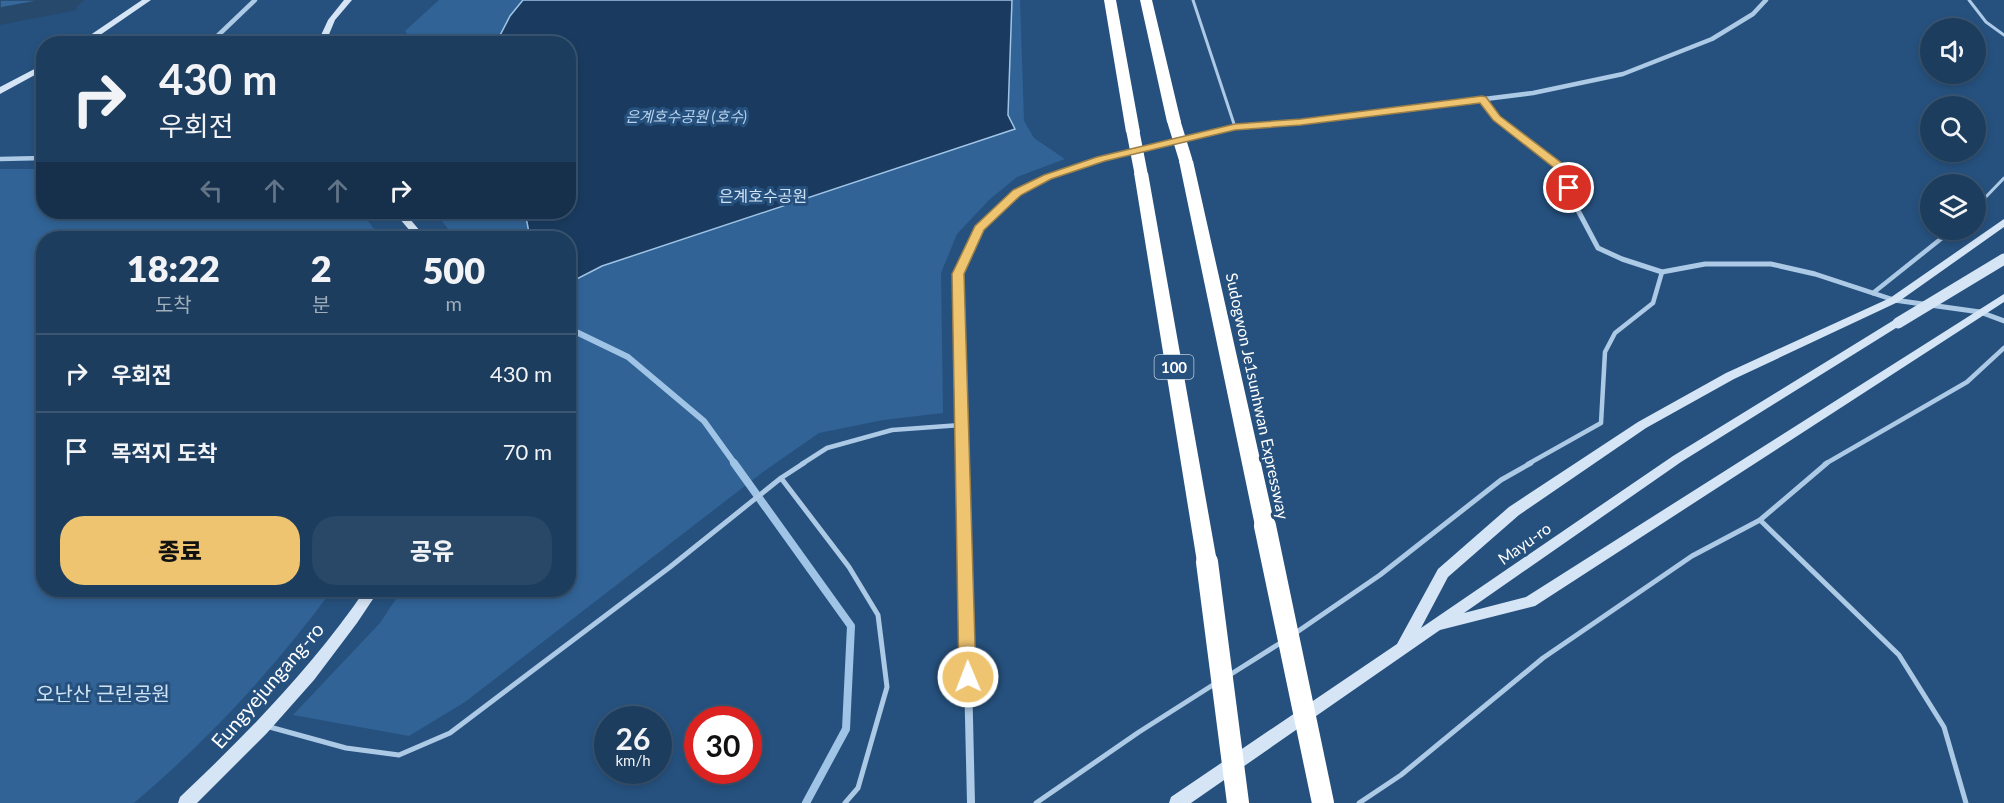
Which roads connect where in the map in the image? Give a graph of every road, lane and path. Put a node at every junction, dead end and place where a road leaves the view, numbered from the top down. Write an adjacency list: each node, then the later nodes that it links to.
1 (147, 0): 10 (main road)
2 (255, 0): 11 (street)
3 (348, 0): 12 (main road)
4 (1110, 0): 45 (highway, 100, bridge)
5 (1146, 0): 46 (highway, Sudogwon Je1sunhwan Expressway, bridge)
6 (1193, 0): 16 (lane)
7 (1766, 0): 15 (street)
8 (1969, 0): 9 (lane)
9 (2004, 35)
10 (93, 36)
11 (217, 36)
12 (323, 36)
13 (36, 71): 14 (main road)
14 (0, 91)
15 (1482, 99): 16 (street); 26 (street)
16 (1235, 127): 33 (street)
17 (36, 158): 18 (street)
18 (0, 159)
19 (2004, 178): 20 (lane)
20 (1986, 197)
21 (405, 219): 23 (main road)
22 (2004, 222): 29 (main road)
23 (415, 231)
24 (1939, 240): 27 (lane)
25 (2004, 259): 37 (main road, Mayu-ro, bridge)
26 (1662, 272): 27 (street); 43 (lane)
27 (1873, 293): 29 (street)
28 (2004, 297): 30 (main road)
29 (1894, 300): 30 (street); 38 (main road)
30 (1980, 312): 31 (street); 37 (main road)
31 (2004, 321)
32 (2004, 348): 35 (lane)
33 (962, 425): 34 (lane); 42 (street)
34 (781, 478): 39 (lane); 41 (lane)
35 (1760, 520): 47 (lane); 48 (lane)
36 (367, 597): 39 (main road, Eungyejungang-ro)
37 (1432, 627): 38 (main road, Mayu-ro)
38 (1402, 648): 44 (main road, Mayu-ro)
39 (264, 725): 40 (main road, Eungyejungang-ro)
40 (186, 803)
41 (845, 803)
42 (971, 803)
43 (1036, 803)
44 (1178, 803)
45 (1238, 803)
46 (1323, 803)
47 (1359, 803)
48 (1966, 803)

